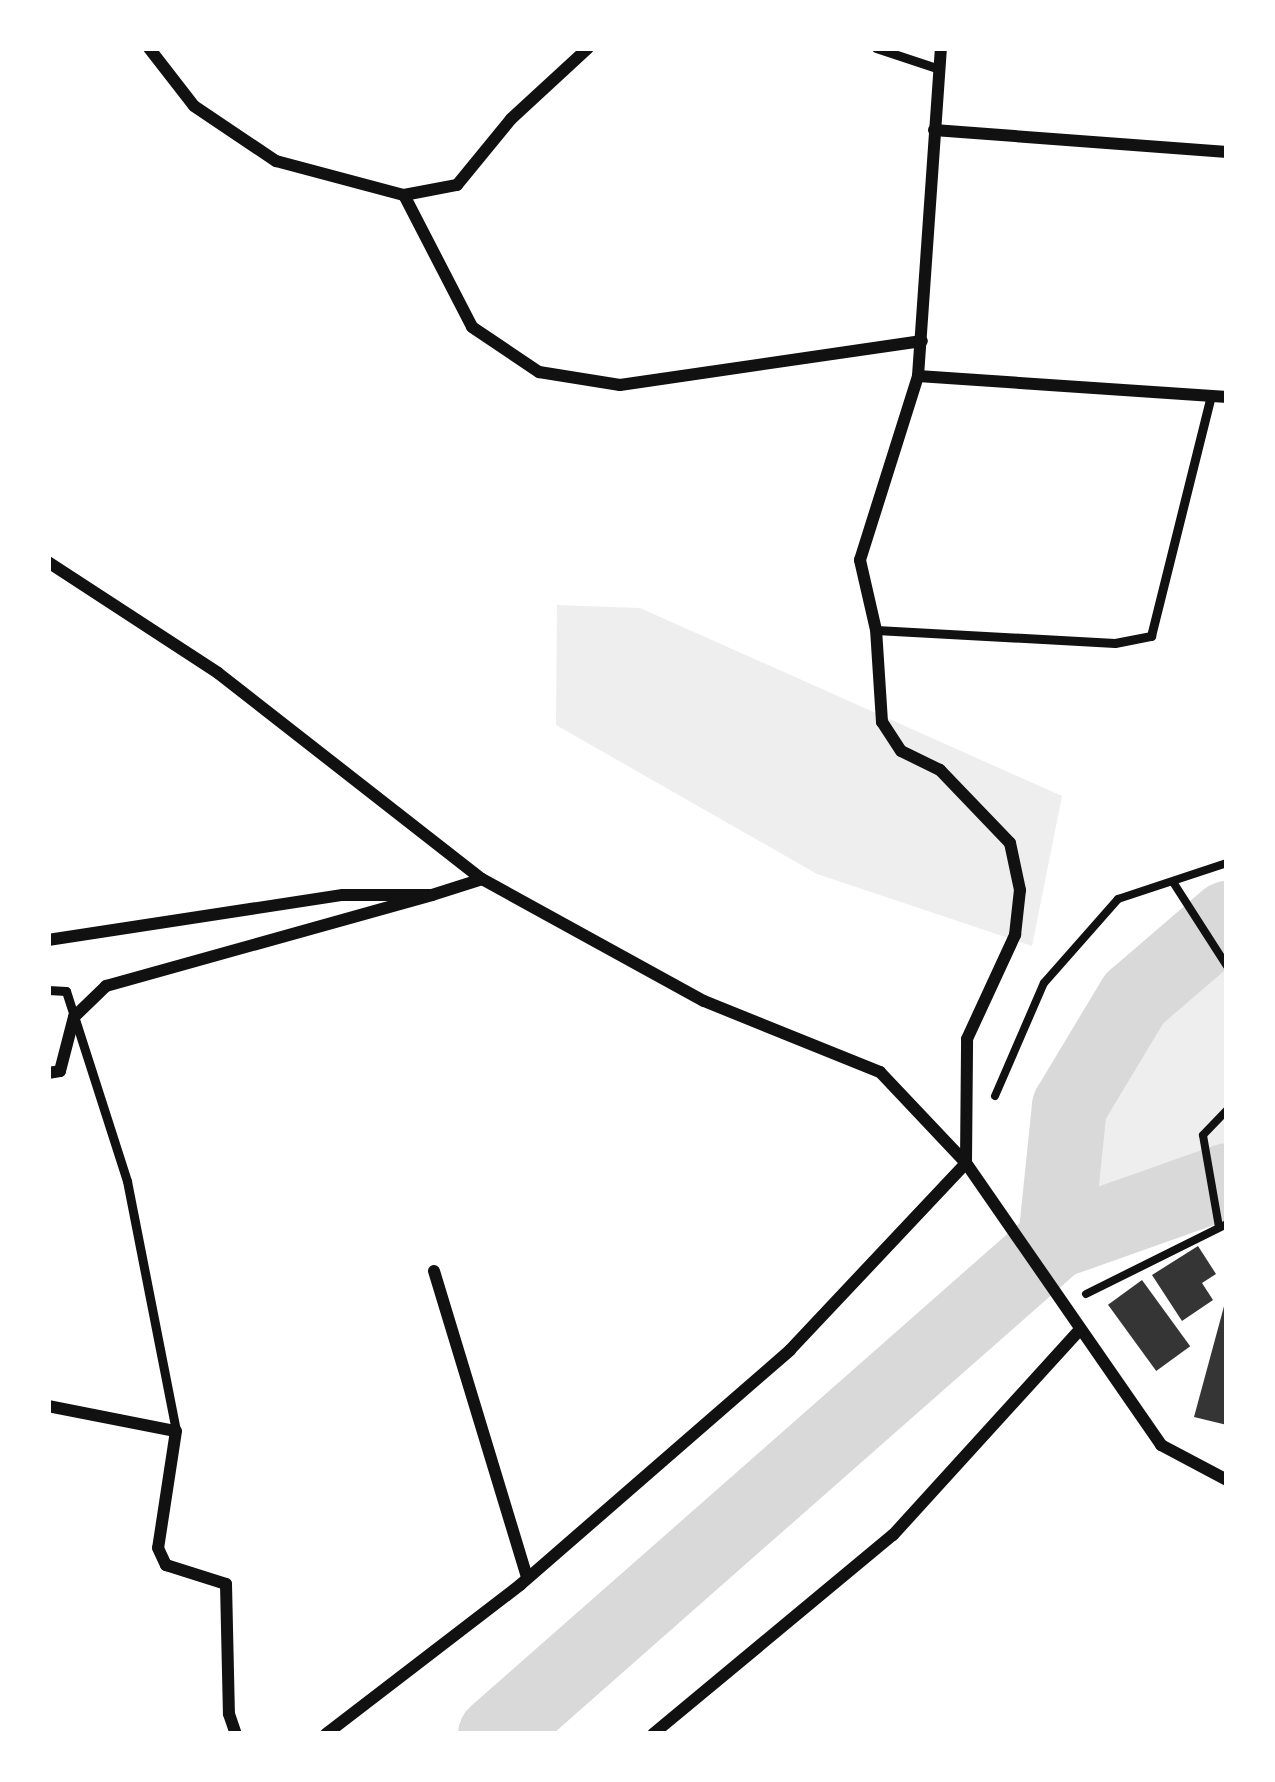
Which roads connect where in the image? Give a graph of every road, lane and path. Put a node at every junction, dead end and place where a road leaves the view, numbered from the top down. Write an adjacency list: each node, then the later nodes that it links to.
1 (149, 48): 8 (street)
2 (588, 48): 8 (street)
3 (876, 48): 5 (lane)
4 (941, 48): 5 (street)
5 (939, 69): 6 (street)
6 (934, 130): 7 (street); 9 (street)
7 (1227, 152)
8 (404, 195): 9 (street)
9 (922, 340): 10 (street)
10 (918, 376): 11 (street); 14 (street)
11 (1211, 396): 12 (street); 14 (lane)
12 (1227, 398)
13 (48, 562): 16 (street)
14 (876, 630): 26 (street)
15 (1227, 863): 17 (path)
16 (482, 879): 18 (street); 26 (street)
17 (1172, 881): 20 (path); 24 (path)
18 (432, 895): 19 (street); 22 (street)
19 (48, 940)
20 (1227, 966)
21 (48, 990): 22 (lane)
22 (74, 1017): 23 (street); 32 (lane)
23 (48, 1072)
24 (992, 1103)
25 (1227, 1110): 27 (path)
26 (967, 1163): 29 (street); 34 (street)
27 (1223, 1226): 29 (path)
28 (434, 1271): 34 (street)
29 (1063, 1304): 30 (street)
30 (1078, 1332): 33 (street); 37 (street)
31 (48, 1406): 32 (street)
32 (176, 1431): 35 (street)
33 (1227, 1480)
34 (527, 1577): 36 (street)
35 (236, 1734)
36 (326, 1734)
37 (653, 1734)

